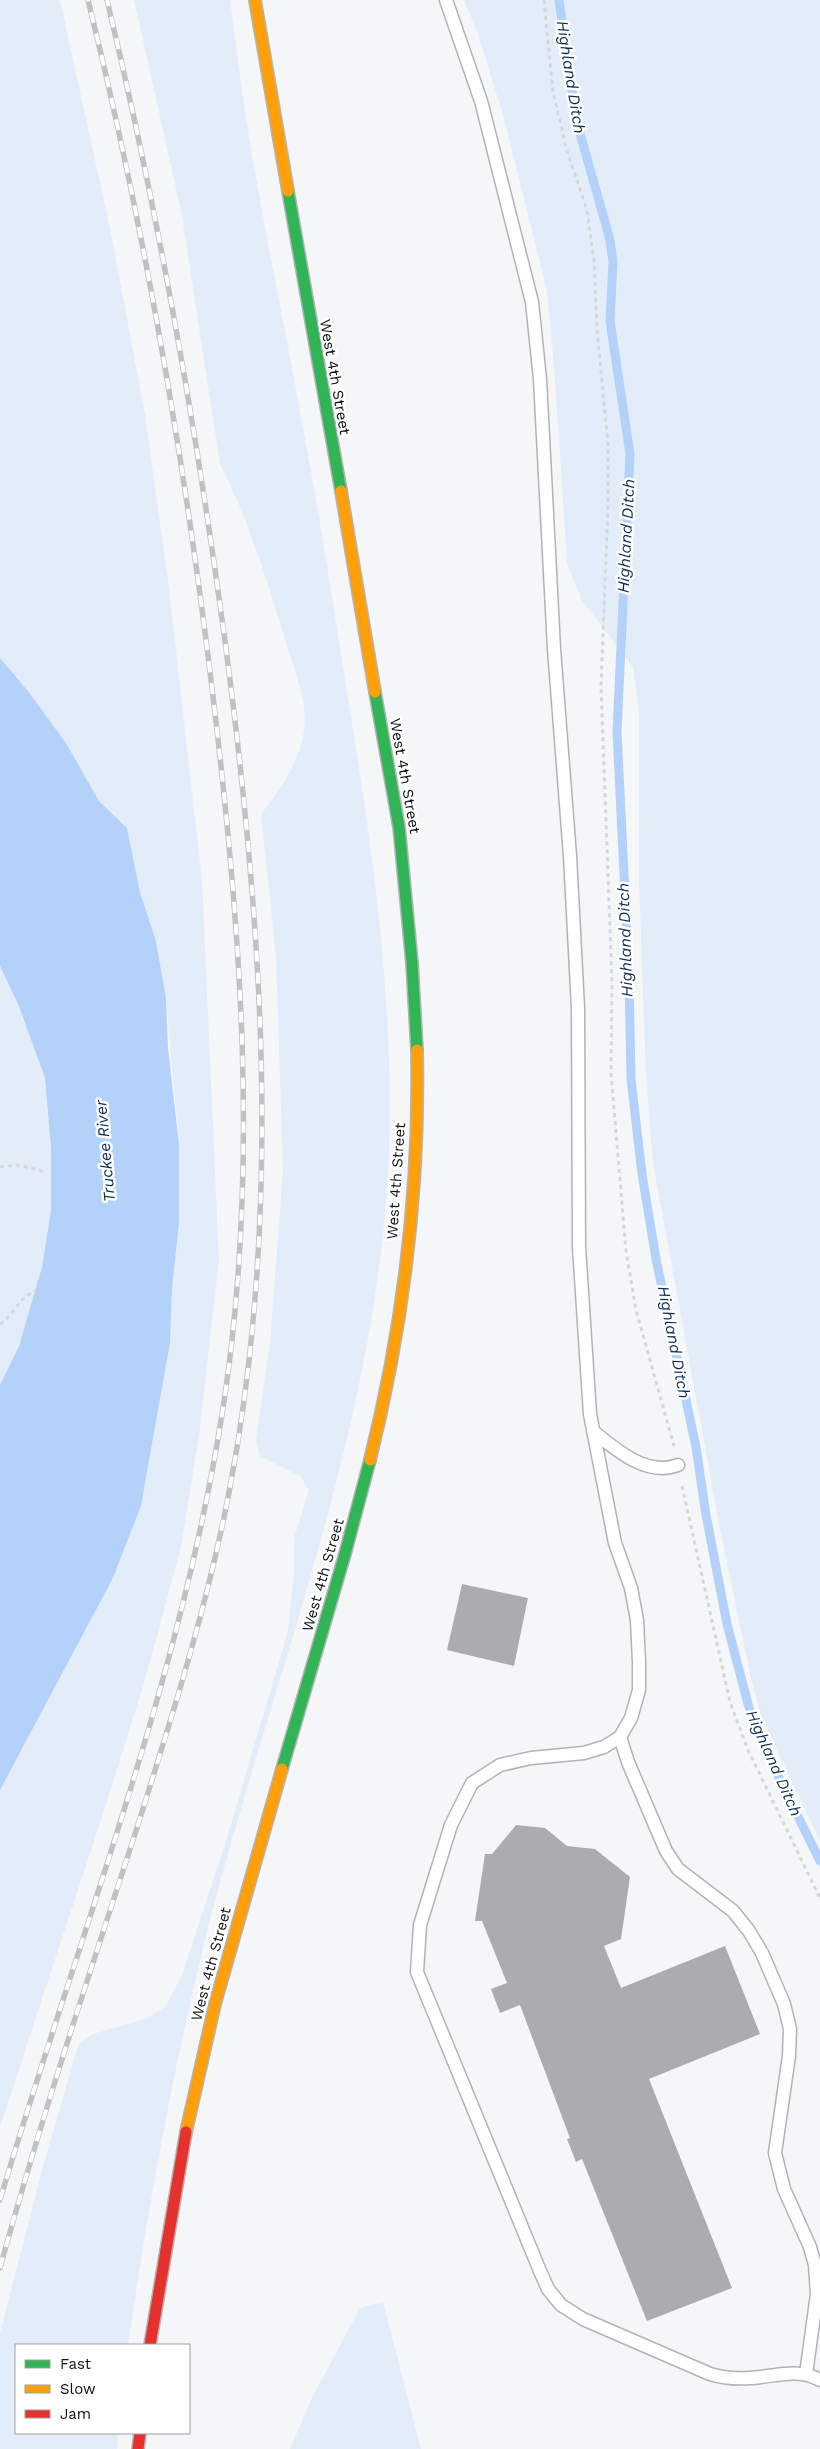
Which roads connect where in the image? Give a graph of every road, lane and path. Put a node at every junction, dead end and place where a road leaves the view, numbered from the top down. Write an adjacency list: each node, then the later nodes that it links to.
1 (254, 0): 12 (main road, West 4th Street)
2 (446, 0): 8 (lane)
3 (544, 0): 9 (path)
4 (0, 1167): 5 (path)
5 (47, 1172)
6 (35, 1290): 7 (path)
7 (0, 1324)
8 (593, 1431): 9 (lane); 10 (lane)
9 (678, 1465): 11 (path)
10 (620, 1737): 13 (lane); 13 (lane)
11 (820, 1898)
12 (150, 2344)
13 (806, 2374): 14 (lane)
14 (820, 2380)
15 (140, 2434): 16 (main road)
16 (138, 2449)

